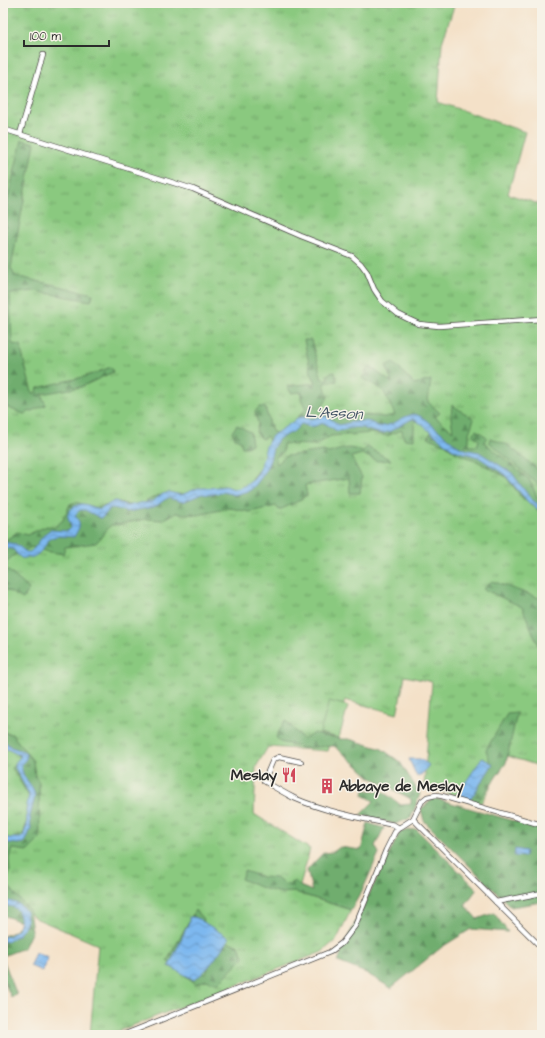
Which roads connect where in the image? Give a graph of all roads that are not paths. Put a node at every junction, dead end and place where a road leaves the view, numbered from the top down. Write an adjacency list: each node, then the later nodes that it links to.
1 (43, 55): 3 (street)
2 (3, 129): 3 (street)
3 (20, 134): 4 (street)
4 (542, 319)
5 (301, 762): 8 (street)
6 (412, 819): 7 (street); 8 (street); 10 (street)
7 (542, 825)
8 (399, 828): 12 (street)
9 (542, 893): 10 (street)
10 (496, 902): 11 (street)
11 (542, 948)
12 (123, 1035)

